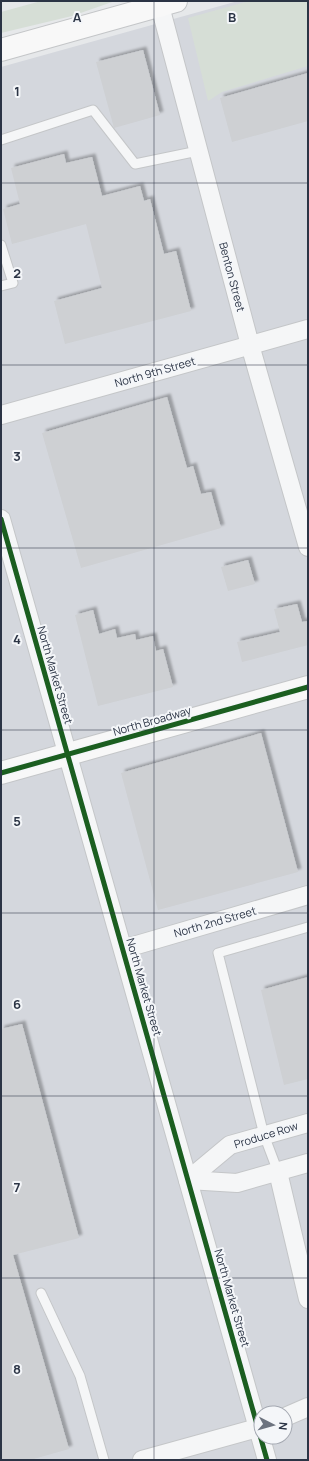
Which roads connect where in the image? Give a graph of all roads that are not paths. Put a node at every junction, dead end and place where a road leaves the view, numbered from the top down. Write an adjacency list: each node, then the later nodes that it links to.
1 (167, 3): 2 (main road); 4 (street, Benton Street)
2 (1, 50)
3 (1, 140): 4 (lane)
4 (198, 151): 8 (street, Benton Street)
5 (1, 245): 6 (lane)
6 (1, 286)
7 (308, 328): 8 (street, North 9th Street)
8 (250, 345): 9 (street, North 9th Street); 11 (street, Benton Street)
9 (1, 415)
10 (1, 519): 13 (street, North Market Street)
11 (308, 547)
12 (308, 687): 13 (main road, North Broadway)
13 (68, 755): 14 (main road, North Broadway); 17 (street, North Market Street)
14 (1, 773)
15 (308, 895): 17 (street, North 2nd Street)
16 (308, 927): 19 (lane)
17 (123, 949): 22 (street, North Market Street)
18 (308, 1123): 19 (street, Produce Row)
19 (264, 1135): 21 (lane); 22 (street, Produce Row)
20 (308, 1163): 21 (street)
21 (278, 1172): 22 (street); 24 (street)
22 (188, 1180): 25 (street, North Market Street)
23 (41, 1293): 30 (lane)
24 (308, 1299)
25 (253, 1407)
26 (308, 1408): 27 (street)
27 (293, 1414)
28 (253, 1430): 31 (street)
29 (263, 1445): 32 (street, North Market Street)
30 (104, 1460)
31 (142, 1460)
32 (267, 1460)

